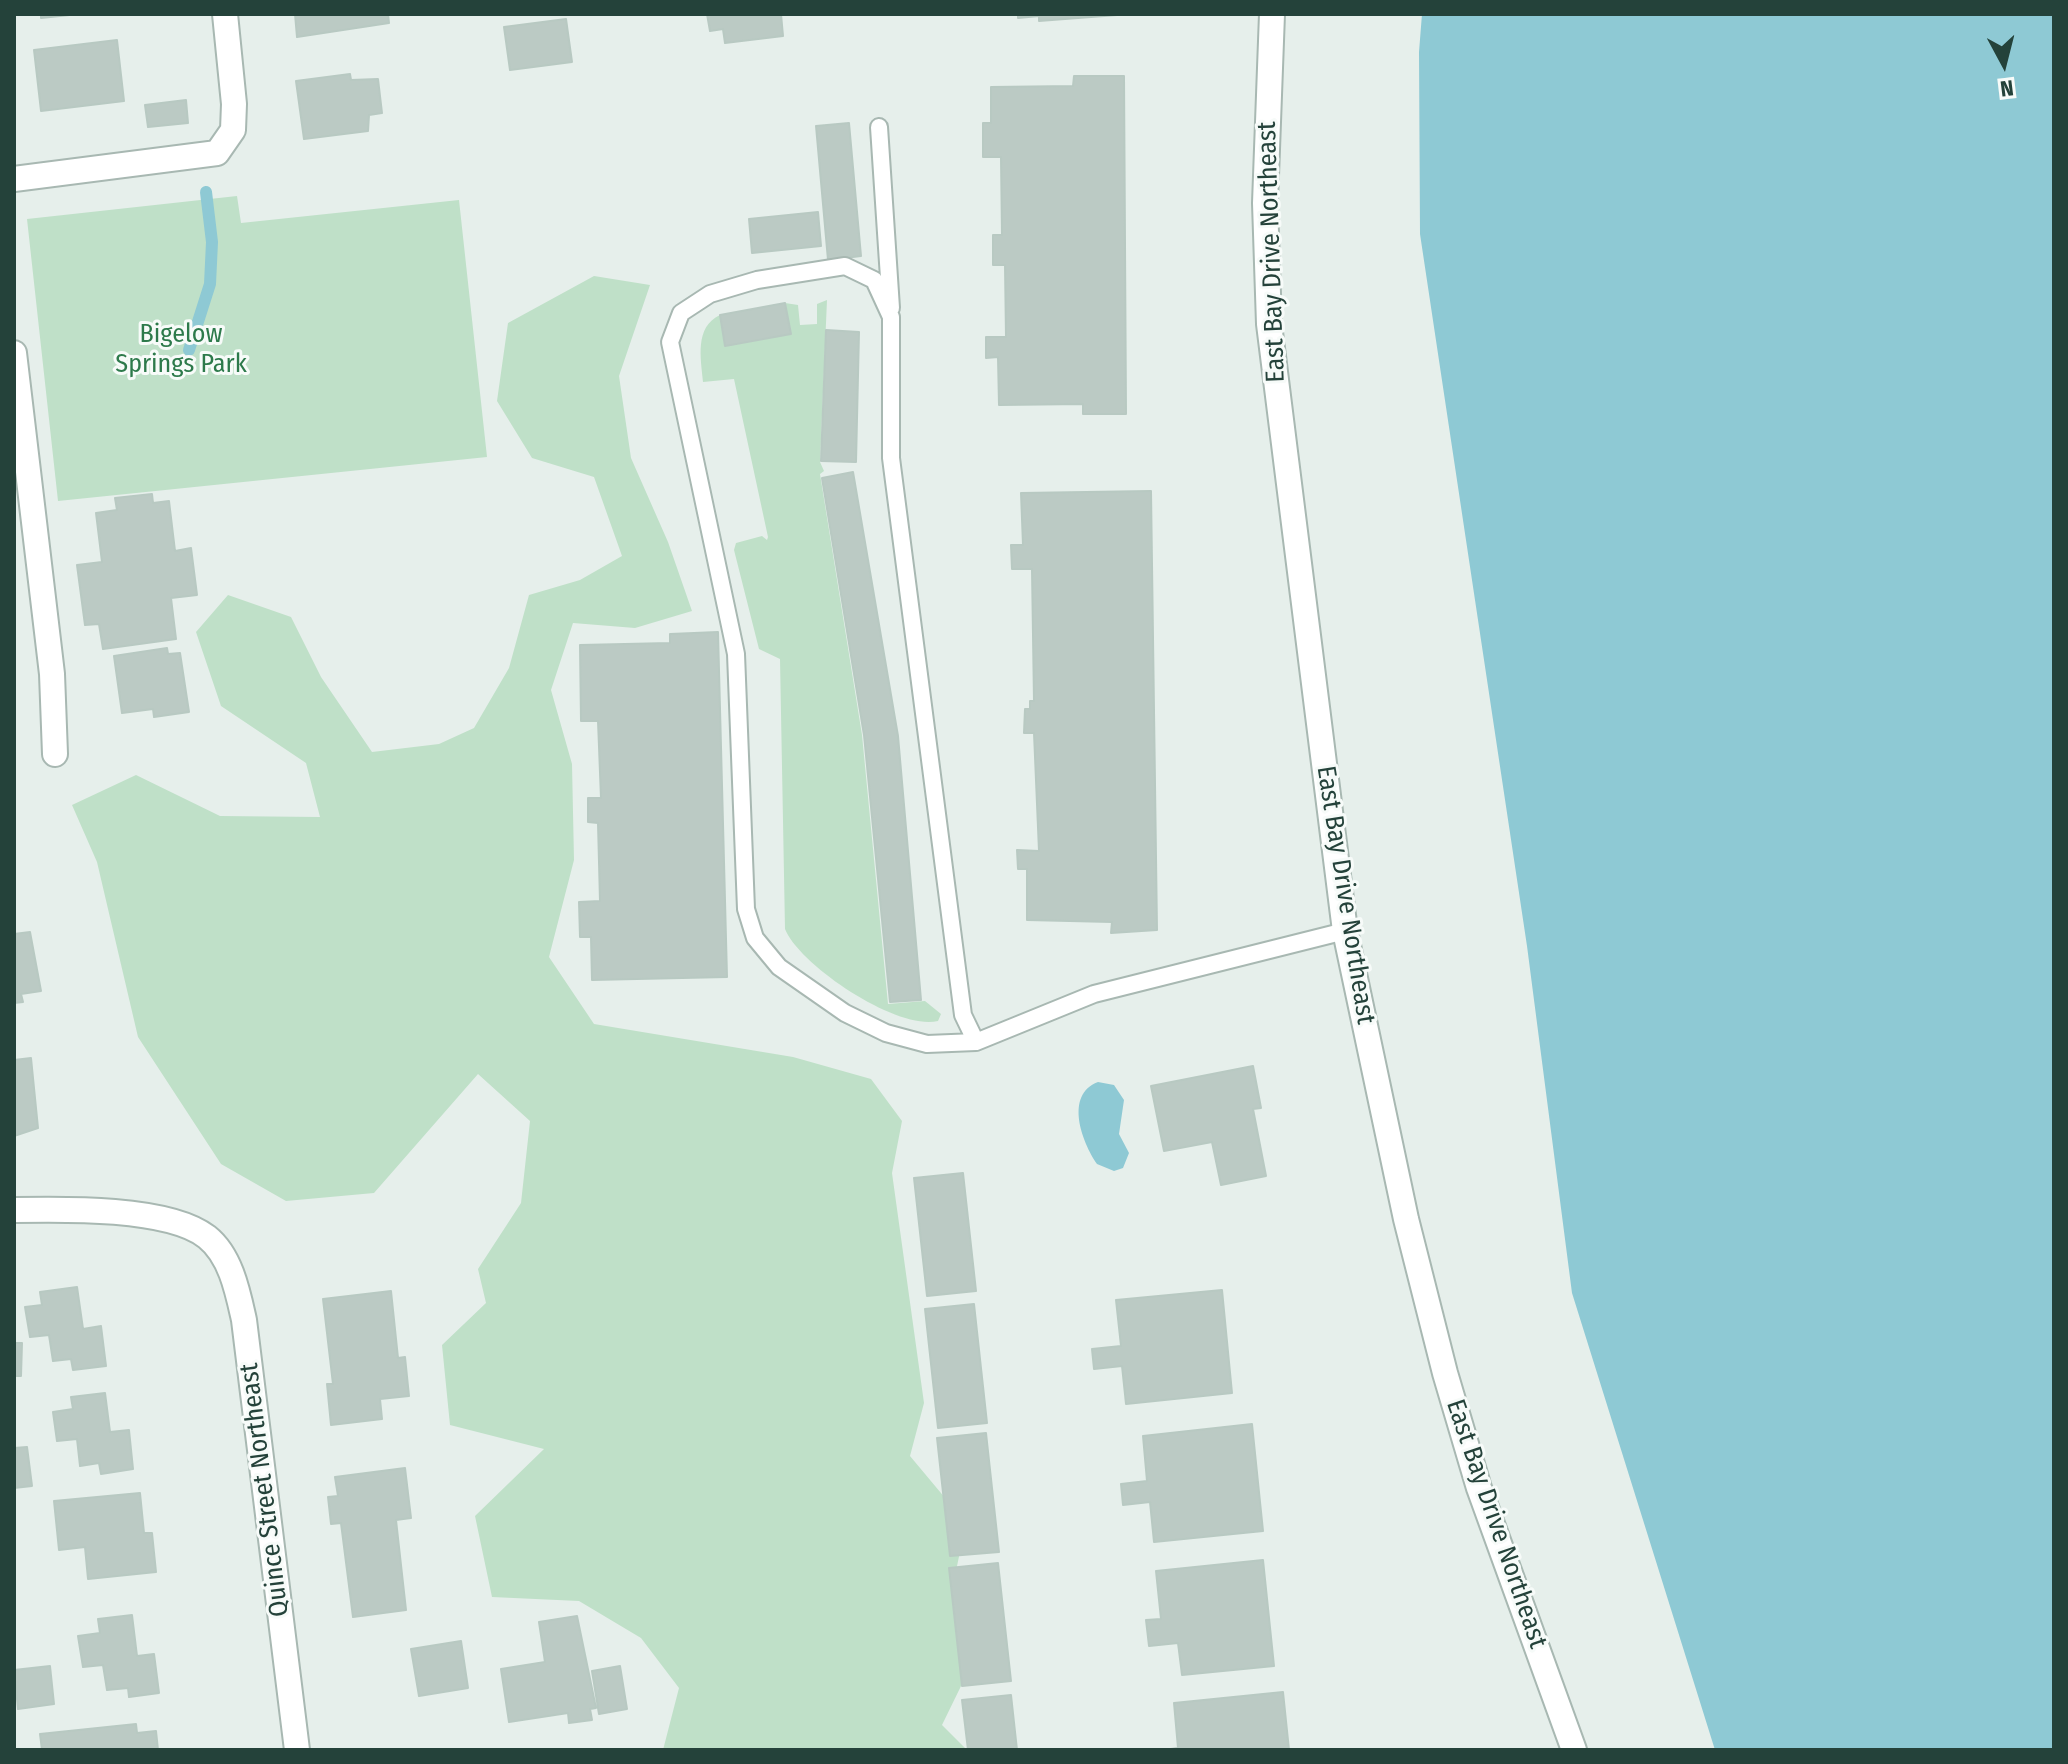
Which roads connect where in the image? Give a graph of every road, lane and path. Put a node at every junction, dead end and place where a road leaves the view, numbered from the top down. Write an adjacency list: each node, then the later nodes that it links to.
1 (225, 14): 4 (street)
2 (1272, 14): 8 (street, East Bay Drive Northeast)
3 (879, 127): 5 (lane)
4 (14, 179)
5 (891, 317): 9 (lane); 9 (lane)
6 (14, 353): 7 (street)
7 (55, 754)
8 (1345, 931): 9 (lane); 12 (street, East Bay Drive Northeast)
9 (976, 1042)
10 (14, 1210): 11 (street, Quince Street Northeast)
11 (297, 1750)
12 (1574, 1750)

